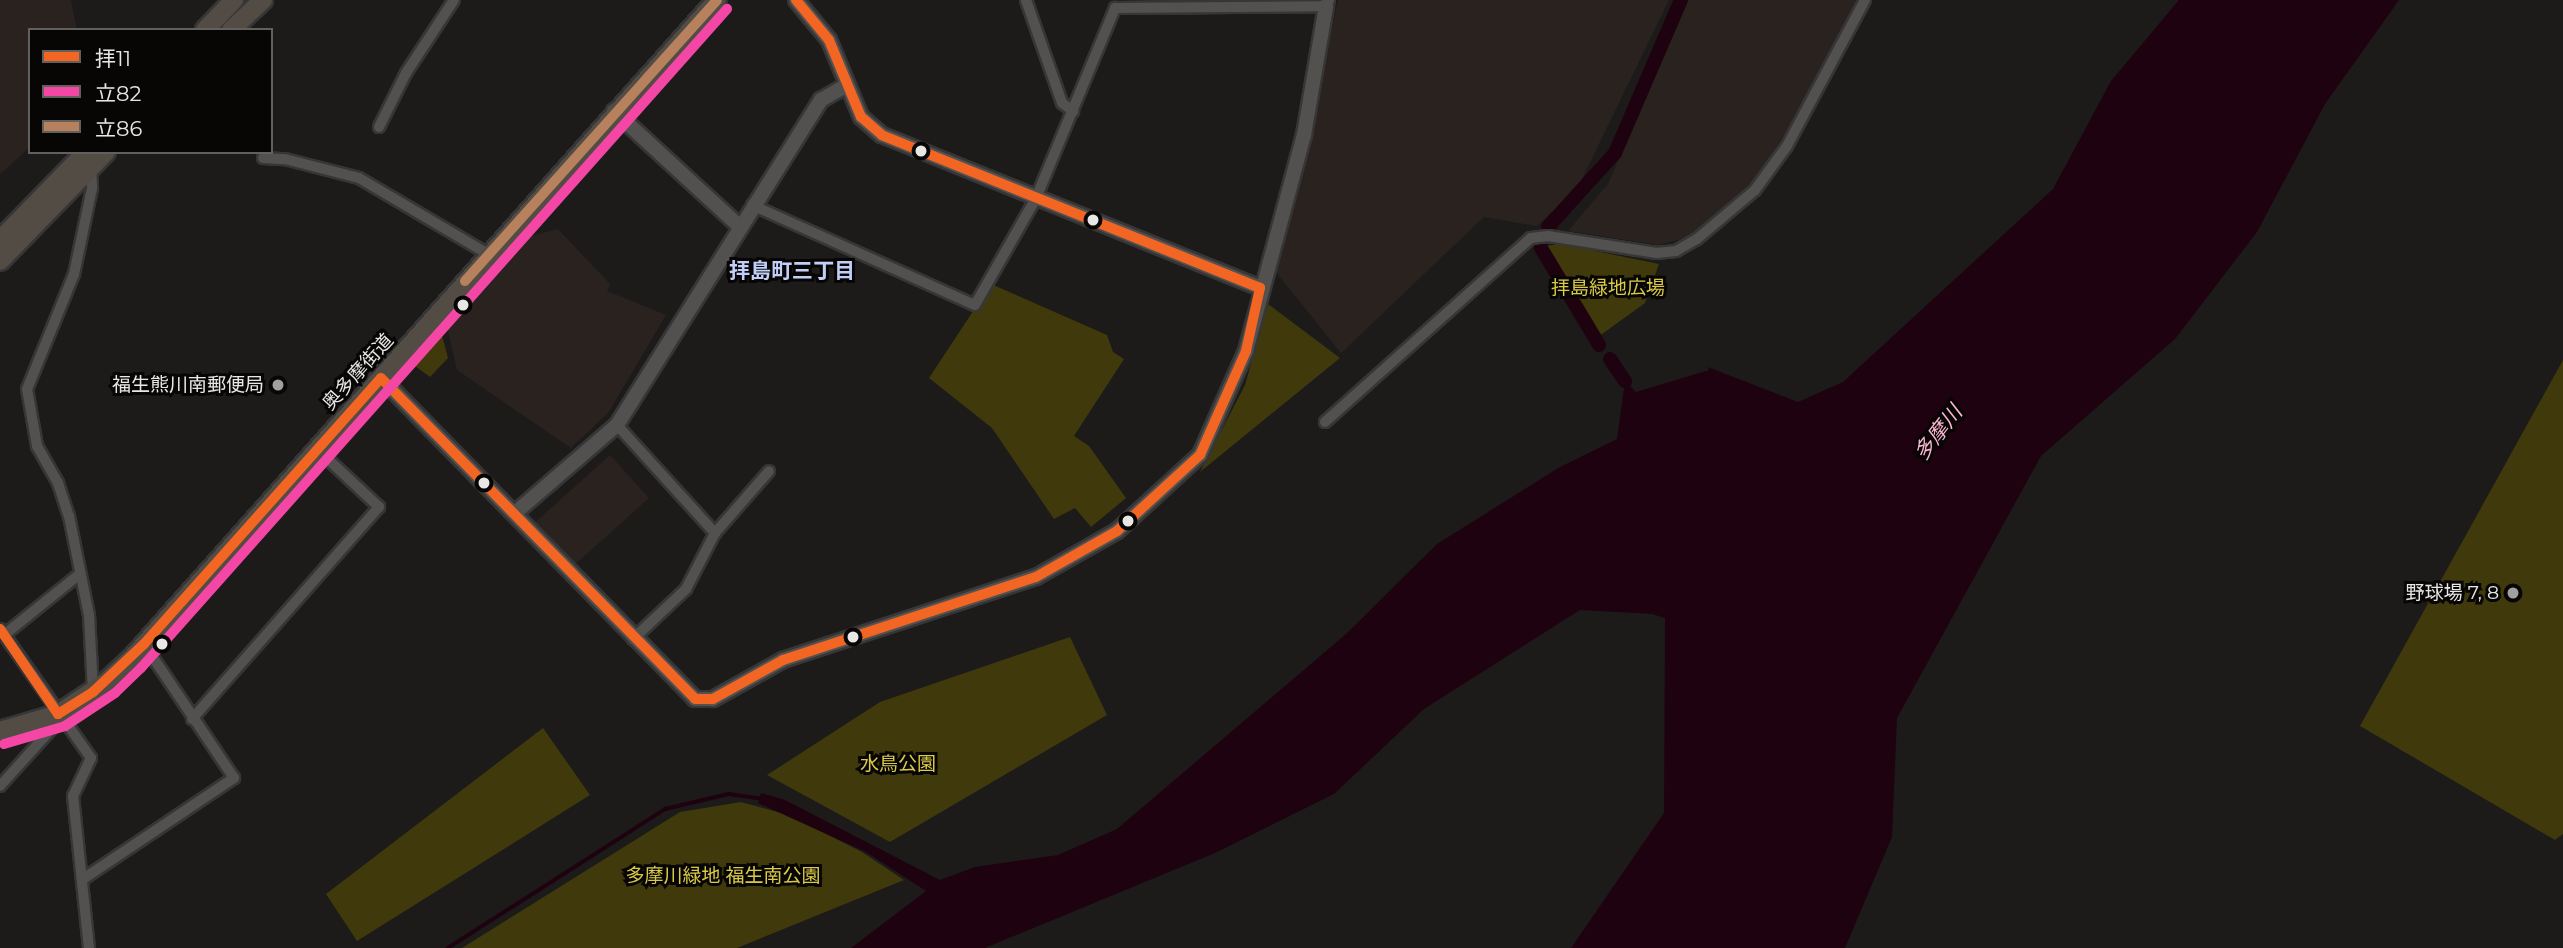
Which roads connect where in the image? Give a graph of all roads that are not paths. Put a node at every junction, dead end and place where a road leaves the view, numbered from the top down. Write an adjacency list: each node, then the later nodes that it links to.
1 (234, 0): 9 (main road)
2 (263, 0): 10 (main road)
3 (454, 0): 14 (street)
4 (717, 0): 12 (main road, 奥多摩街道)
5 (796, 0): 11 (street)
6 (1026, 0): 13 (street)
7 (1865, 0): 25 (street)
8 (1328, 3): 13 (street); 23 (street)
9 (207, 28)
10 (232, 28)
11 (847, 85): 17 (street); 18 (street)
12 (614, 111): 19 (street); 21 (main road, 奥多摩街道)
13 (1073, 111): 17 (street)
14 (379, 127)
15 (263, 158): 21 (street)
16 (87, 159): 20 (main road); 22 (main road); 31 (street)
17 (1035, 198): 18 (street); 23 (street)
18 (752, 205): 19 (street)
19 (739, 226): 26 (street)
20 (0, 240)
21 (488, 254): 24 (main road, 奥多摩街道)
22 (0, 261)
23 (1260, 288): 33 (street)
24 (381, 378): 27 (main road, 奥多摩街道); 29 (street)
25 (1325, 422)
26 (617, 425): 29 (street); 30 (street)
27 (317, 449): 34 (main road, 奥多摩街道); 37 (street)
28 (769, 471): 30 (street)
29 (515, 513): 33 (street)
30 (715, 533): 33 (street)
31 (80, 573): 32 (street); 35 (street)
32 (2, 632): 36 (street)
33 (634, 639)
34 (144, 645): 35 (main road, 奥多摩街道); 37 (street)
35 (93, 692): 36 (main road, 奥多摩街道)
36 (58, 714): 38 (main road, 奥多摩街道); 39 (street); 40 (street)
37 (192, 719): 40 (street)
38 (0, 731)
39 (0, 786)
40 (83, 879): 41 (street)
41 (89, 948)

